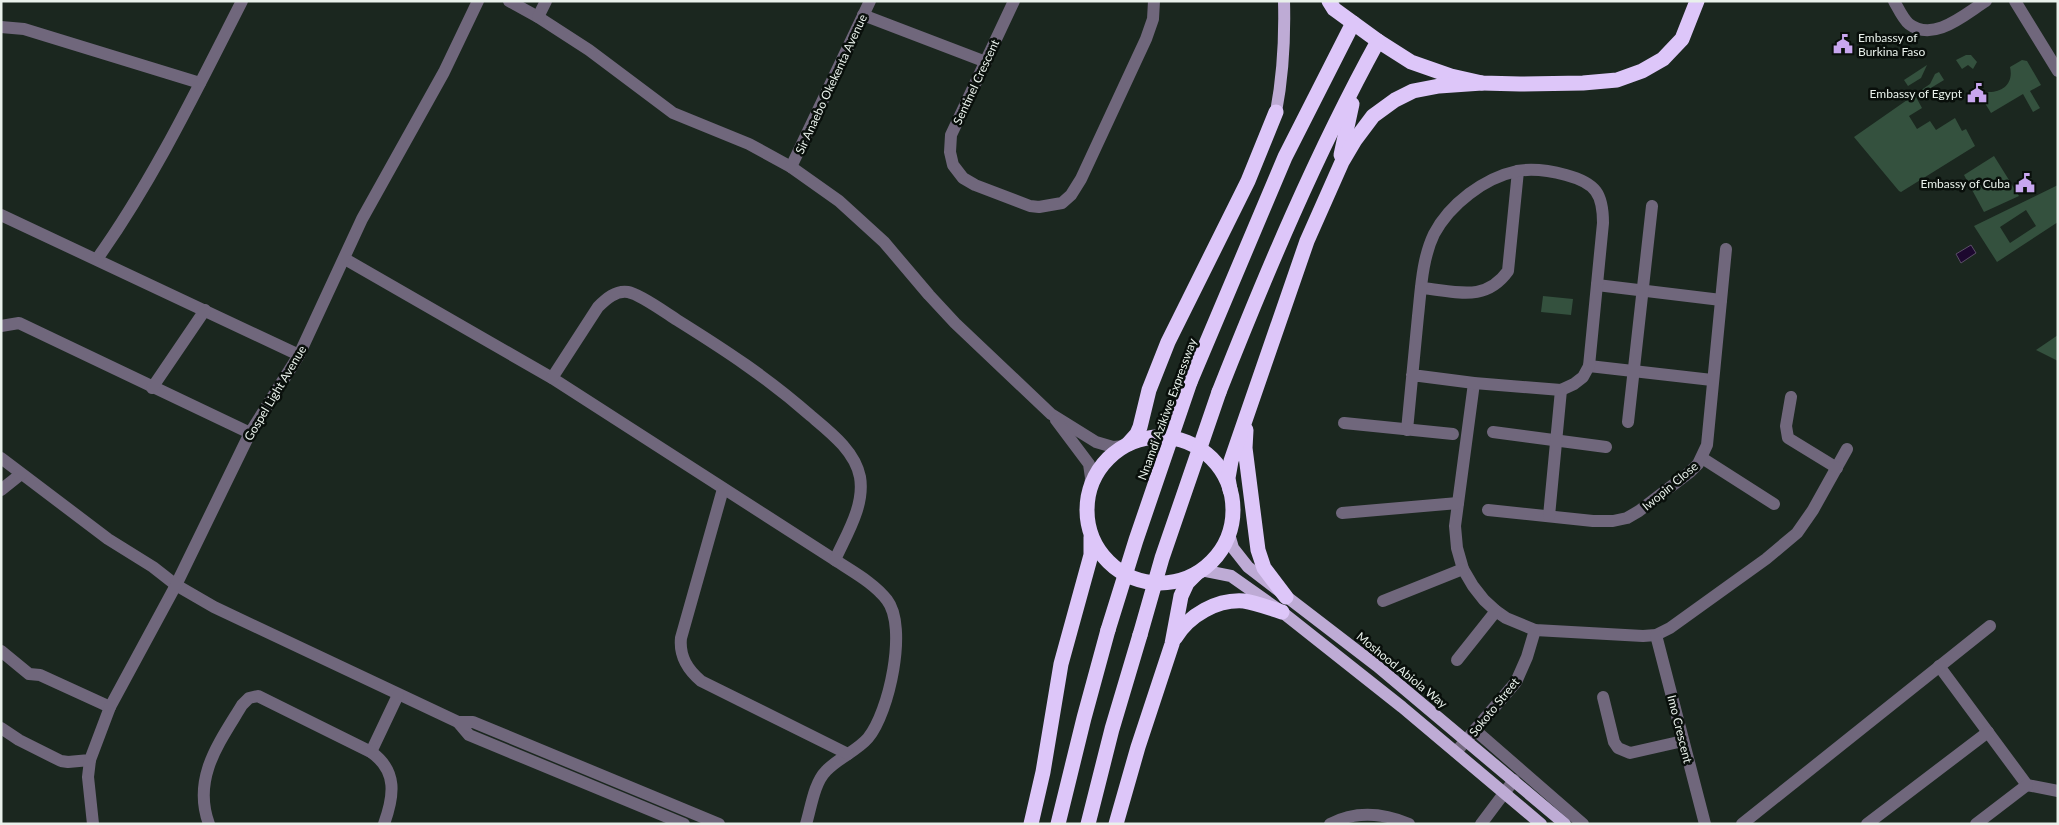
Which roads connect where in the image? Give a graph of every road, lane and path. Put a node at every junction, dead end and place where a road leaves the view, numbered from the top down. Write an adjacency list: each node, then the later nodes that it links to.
1 (242, 1): 22 (street)
2 (478, 1): 32 (street, Gospel Light Avenue)
3 (509, 1): 15 (street)
4 (546, 1): 15 (street)
5 (870, 1): 14 (street, Sir Anaebo Okekenta Avenue)
6 (1014, 1): 19 (street, Sentinel Crescent)
7 (1154, 1): 19 (street, Sentinel Crescent)
8 (1284, 1): 24 (main road)
9 (1329, 1): 16 (highway)
10 (1697, 1): 23 (highway)
11 (1894, 1): 12 (street)
12 (1986, 1)
13 (2015, 1): 20 (street)
14 (863, 16): 19 (street); 25 (street, Sir Anaebo Okekenta Avenue)
15 (538, 17): 25 (street)
16 (1354, 23): 18 (highway); 117 (highway, Nnamdi Azikiwe Expressway, bridge)
17 (1, 27): 22 (street)
18 (1378, 42): 21 (highway); 23 (highway)
19 (986, 62)
20 (2058, 71)
21 (1359, 76): 27 (highway); 118 (highway, bridge)
22 (200, 83): 31 (street)
23 (1482, 83): 27 (highway)
24 (1276, 112): 58 (highway, Nnamdi Azikiwe Expressway)
25 (791, 167): 49 (street)
26 (1518, 171): 33 (street); 34 (street); 34 (street)
27 (1335, 178): 50 (highway)
28 (1652, 206): 35 (street)
29 (1, 215): 31 (street)
30 (1726, 249): 36 (street, Iwopin Close)
31 (97, 259): 37 (street)
32 (345, 259): 39 (street, Gospel Light Avenue); 43 (street)
33 (1597, 285): 35 (street); 40 (street)
34 (1421, 288): 42 (street)
35 (1643, 291): 36 (street); 41 (street)
36 (1721, 300): 44 (street, Iwopin Close)
37 (205, 310): 39 (street); 46 (street)
38 (1, 326): 46 (street)
39 (299, 355): 55 (street, Gospel Light Avenue)
40 (1589, 366): 41 (street); 47 (street)
41 (1634, 372): 44 (street); 52 (street)
42 (1412, 375): 45 (street); 53 (street)
43 (552, 378): 65 (street); 76 (street)
44 (1712, 380): 62 (street, Iwopin Close)
45 (1474, 383): 47 (street); 69 (street)
46 (152, 388): 55 (street)
47 (1560, 390): 57 (street)
48 (1791, 397): 63 (street)
49 (1051, 414): 58 (street); 66 (street)
50 (1247, 414): 68 (highway); 81 (highway)
51 (1344, 422): 53 (street)
52 (1628, 422)
53 (1407, 430): 56 (street)
54 (1493, 432): 57 (street)
55 (250, 433): 79 (street, Gospel Light Avenue)
56 (1453, 434)
57 (1556, 440): 59 (street); 73 (street)
58 (1126, 445): 66 (highway); 68 (highway)
59 (1606, 447)
60 (1847, 449): 63 (street)
61 (1, 458): 64 (street)
62 (1702, 458): 70 (street); 73 (street, Iwopin Close)
63 (1836, 468): 85 (street)
64 (21, 474): 67 (street); 79 (street)
65 (722, 489): 76 (street); 101 (street)
66 (1090, 489): 74 (highway)
67 (1, 490)
68 (1230, 490): 75 (highway)
69 (1458, 503): 72 (street); 77 (street)
70 (1774, 504)
71 (1488, 510): 73 (street, Iwopin Close)
72 (1342, 513)
73 (1548, 516)
74 (1090, 531): 78 (highway); 116 (highway)
75 (1229, 534): 78 (highway); 81 (main road, Moshood Abiola Way)
76 (836, 560): 101 (street)
77 (1463, 569): 80 (street); 82 (street)
78 (1199, 572): 81 (main road, Moshood Abiola Way); 86 (highway)
79 (176, 585): 90 (street); 92 (street, Gospel Light Avenue)
80 (1383, 601)
81 (1284, 604): 86 (highway); 96 (main road, Moshood Abiola Way); 100 (main road, Moshood Abiola Way)
82 (1496, 611): 84 (street); 88 (street)
83 (1990, 626): 89 (street)
84 (1535, 630): 85 (street); 96 (street, Sokoto Street)
85 (1656, 635): 97 (street, Imo Crescent)
86 (1172, 644): 119 (highway)
87 (1, 651): 92 (street)
88 (1457, 660)
89 (1939, 666): 95 (street); 127 (street)
90 (398, 695): 93 (street); 99 (street)
91 (1603, 697): 97 (street)
92 (110, 707): 102 (street, Gospel Light Avenue)
93 (458, 722): 98 (street); 104 (street)
94 (1, 728): 103 (street)
95 (1988, 732): 107 (street); 128 (street)
96 (1471, 735): 100 (street, Sokoto Street); 106 (main road, Moshood Abiola Way); 125 (street)
97 (1683, 742): 126 (street, Imo Crescent)
98 (541, 750): 104 (street); 114 (street)
99 (371, 752): 111 (street); 112 (street)
100 (1456, 752): 109 (main road, Moshood Abiola Way)
101 (848, 754): 115 (street)
102 (90, 760): 103 (street); 105 (street, Gospel Light Avenue)
103 (65, 761): 105 (street)
104 (536, 762): 113 (street)
105 (88, 777): 110 (street, Gospel Light Avenue)
106 (1514, 780): 109 (street); 124 (main road, Moshood Abiola Way)
107 (2027, 785): 108 (street); 129 (street)
108 (2058, 791)
109 (1504, 793): 122 (street); 123 (main road, Moshood Abiola Way)
110 (93, 824)
111 (210, 824)
112 (384, 824)
113 (684, 824)
114 (719, 824)
115 (806, 824)
116 (1031, 824)
117 (1058, 824)
118 (1088, 824)
119 (1116, 824)
120 (1330, 824): 121 (street)
121 (1409, 824)
122 (1481, 824)
123 (1541, 824)
124 (1565, 824)
125 (1583, 824)
126 (1705, 824)
127 (1742, 824)
128 (1867, 824)
129 (1976, 824)

